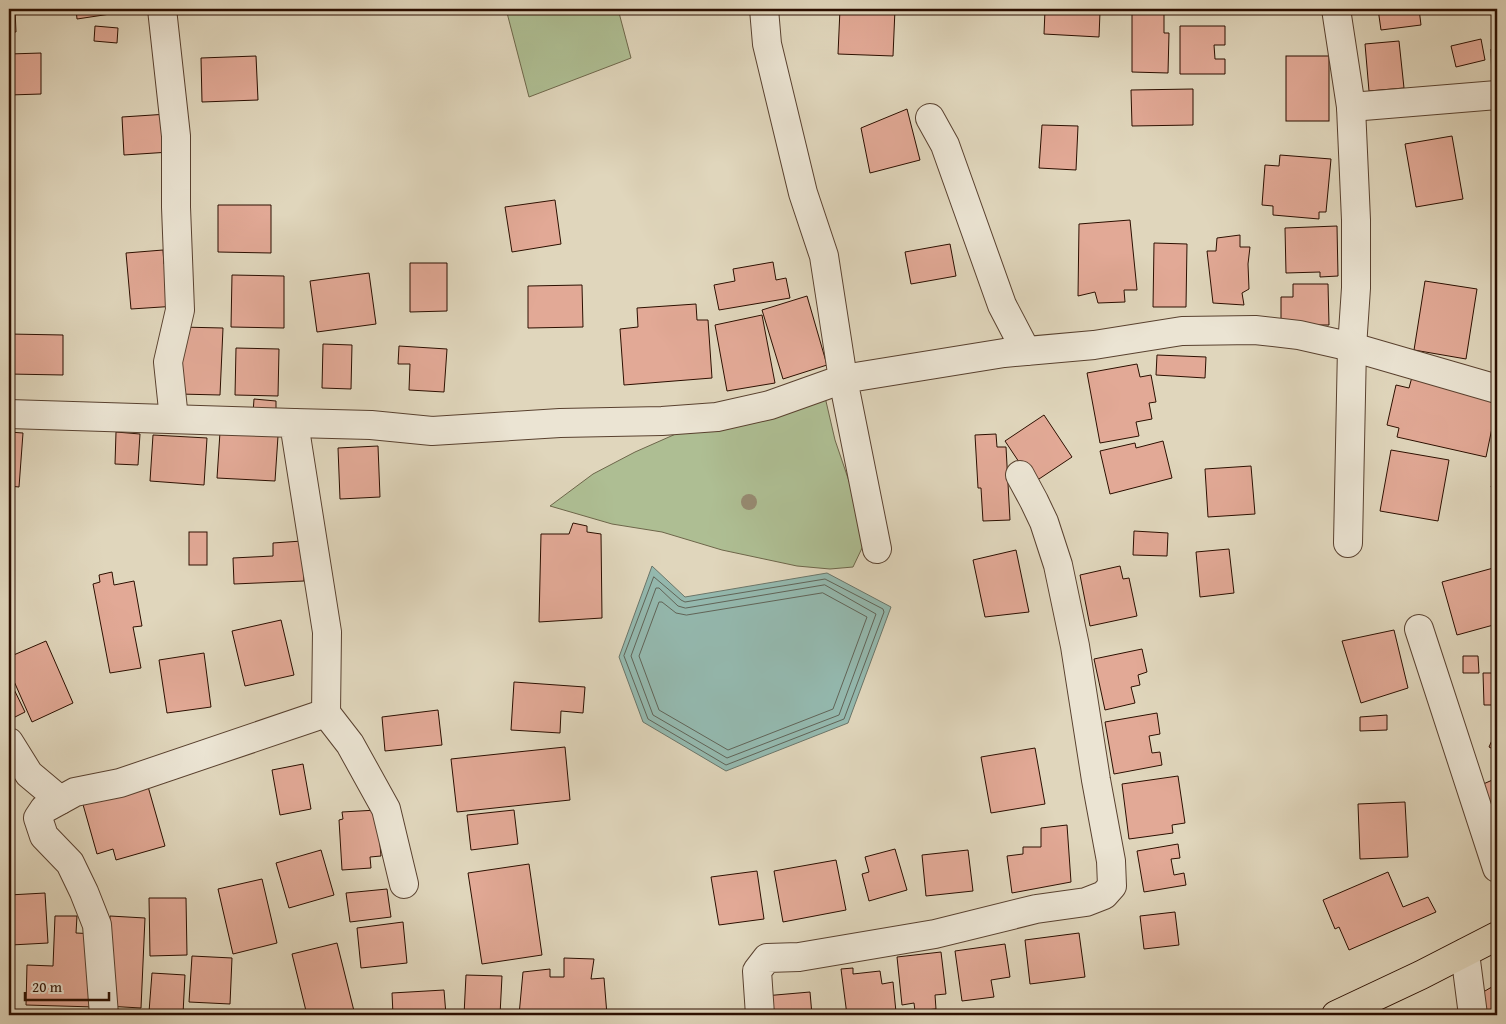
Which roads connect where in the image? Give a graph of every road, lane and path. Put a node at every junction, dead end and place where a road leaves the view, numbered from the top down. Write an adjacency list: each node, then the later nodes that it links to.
1 (162, 9): 12 (street)
2 (764, 9): 9 (street)
3 (1336, 9): 5 (street)
4 (1497, 95): 5 (street)
5 (1351, 107): 7 (street)
6 (930, 118): 8 (street)
7 (1352, 348): 8 (street); 10 (street); 15 (street)
8 (1026, 351): 9 (street)
9 (843, 379): 13 (street); 16 (street)
10 (1497, 389)
11 (9, 414): 12 (street)
12 (174, 419): 13 (street)
13 (294, 423): 18 (street)
14 (1020, 475): 26 (street)
15 (1348, 543)
16 (877, 548)
17 (1419, 629): 21 (street)
18 (326, 713): 20 (street); 22 (street)
19 (9, 742): 20 (street)
20 (60, 800): 25 (street)
21 (1497, 868)
22 (404, 884)
23 (1497, 936): 24 (main road)
24 (1465, 953): 27 (main road); 28 (street)
25 (104, 1015)
26 (760, 1015)
27 (1336, 1015)
28 (1473, 1015)

